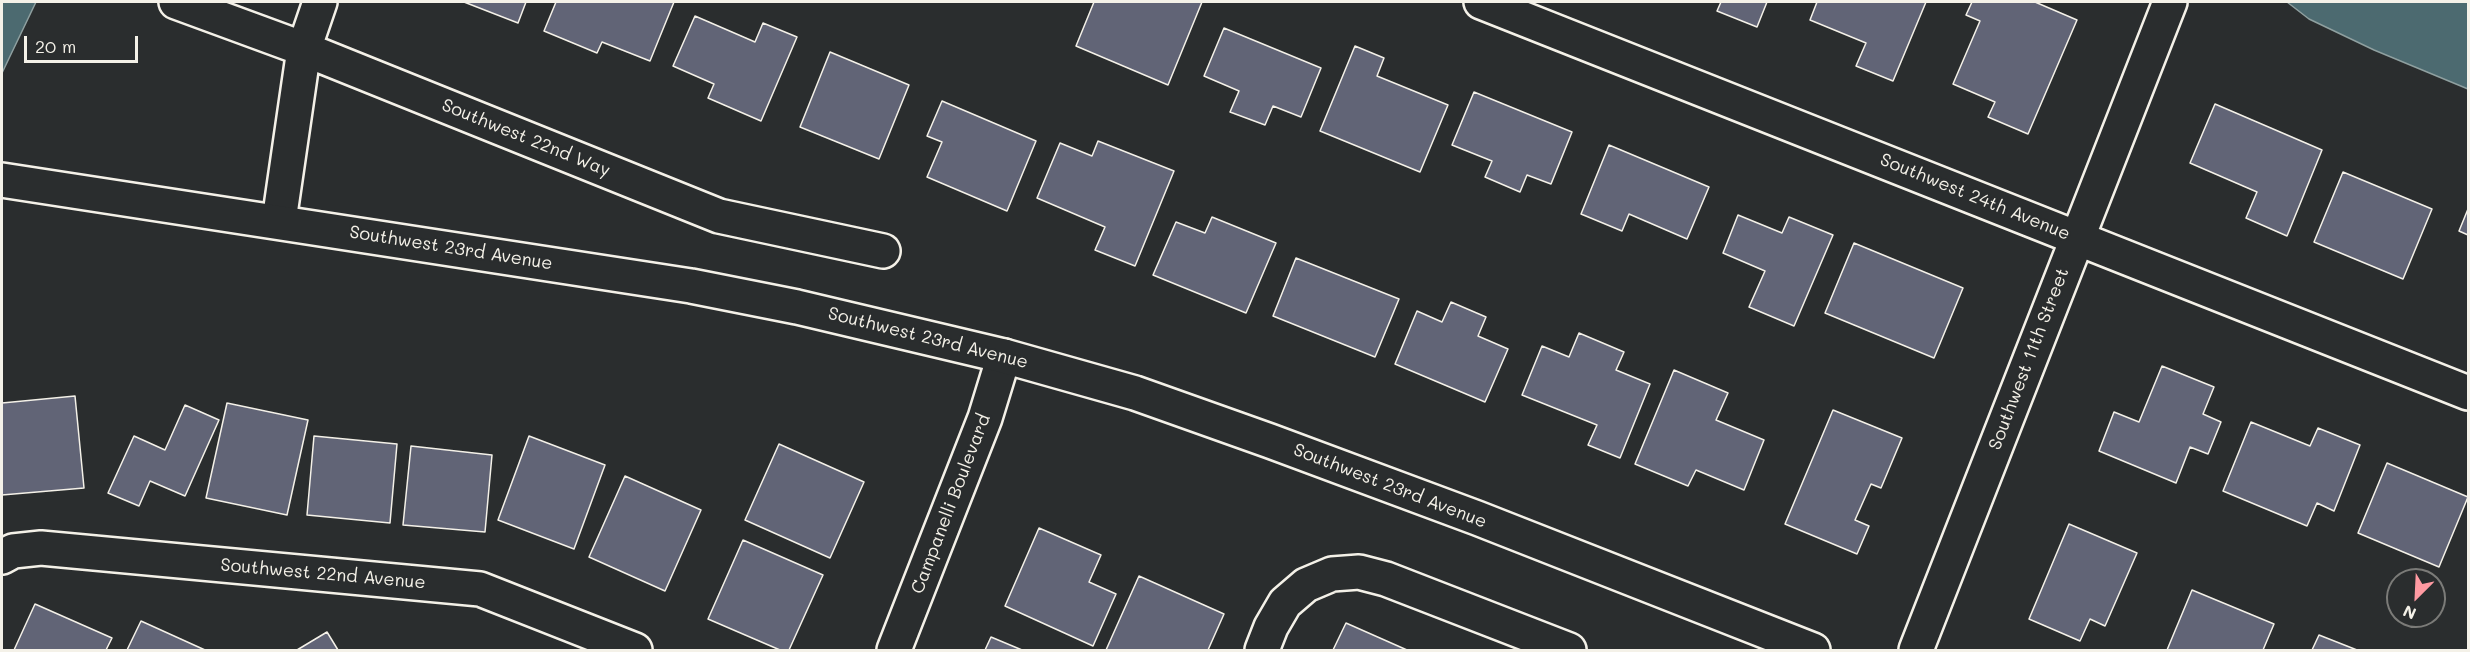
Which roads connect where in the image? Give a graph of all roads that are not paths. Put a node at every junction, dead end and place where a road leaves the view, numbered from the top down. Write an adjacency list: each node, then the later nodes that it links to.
1 (176, 2): 5 (street, Southwest 22nd Way)
2 (320, 2): 5 (street)
3 (1481, 2): 8 (street, Southwest 24th Avenue)
4 (2170, 2): 8 (street, Southwest 11th Street)
5 (304, 49): 7 (street); 9 (street, Southwest 22nd Way)
6 (8, 181): 7 (street, Southwest 23rd Avenue)
7 (279, 221): 10 (street, Southwest 23rd Avenue)
8 (2076, 238): 11 (street, Southwest 24th Avenue); 18 (street, Southwest 11th Street)
9 (883, 251)
10 (1004, 356): 14 (street, Campanelli Boulevard); 17 (street, Southwest 23rd Avenue)
11 (2469, 393)
12 (2, 557): 13 (street, Southwest 22nd Avenue)
13 (635, 651)
14 (894, 651)
15 (1262, 651): 16 (street)
16 (1569, 651)
17 (1813, 651)
18 (1916, 651)

